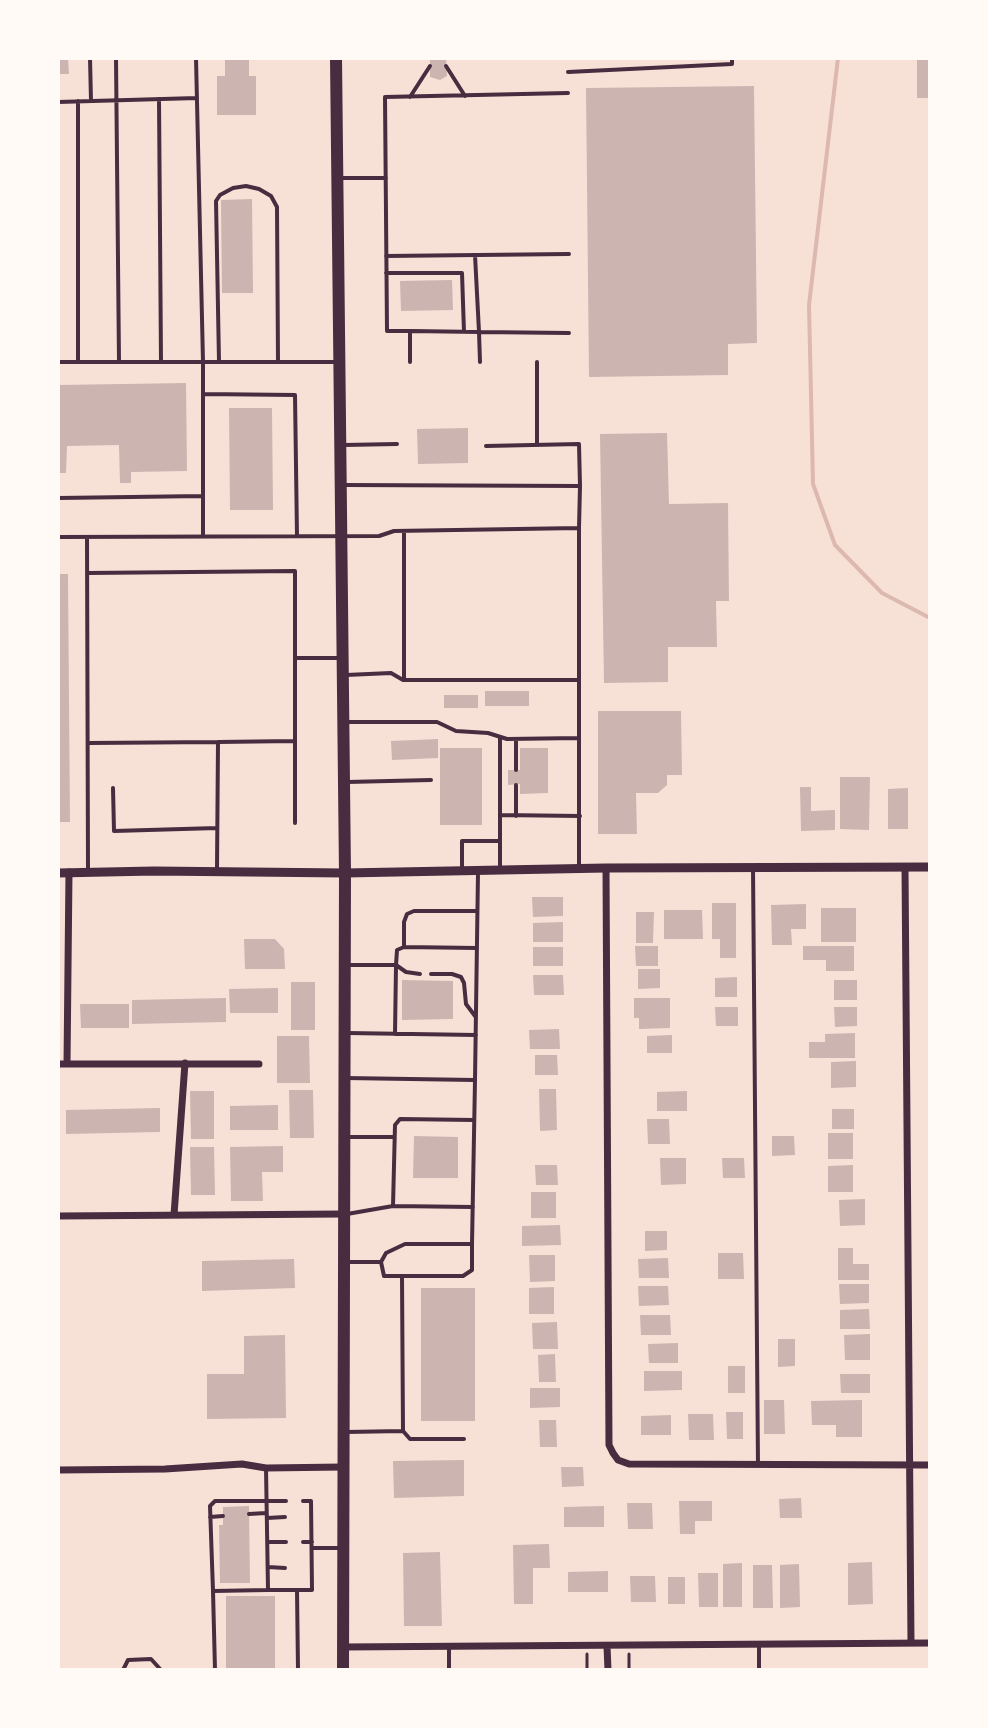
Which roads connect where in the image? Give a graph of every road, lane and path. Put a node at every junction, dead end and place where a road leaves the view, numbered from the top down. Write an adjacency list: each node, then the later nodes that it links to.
1 (90, 58): 16 (lane)
2 (116, 58): 14 (lane)
3 (196, 58): 12 (lane)
4 (336, 58): 18 (main road)
5 (732, 58): 8 (lane)
6 (430, 66): 11 (lane)
7 (446, 66): 10 (lane)
8 (568, 72)
9 (568, 93): 10 (lane)
10 (465, 96): 11 (lane)
11 (410, 97): 19 (lane)
12 (197, 98): 13 (lane); 32 (lane)
13 (159, 99): 14 (lane); 31 (lane)
14 (116, 100): 16 (lane); 30 (lane)
15 (78, 101): 16 (lane); 17 (lane); 29 (lane)
16 (91, 101)
17 (58, 102)
18 (338, 178): 19 (lane); 35 (main road)
19 (386, 178): 22 (lane)
20 (569, 254): 21 (lane)
21 (475, 255): 22 (lane); 26 (lane)
22 (386, 256): 23 (lane)
23 (386, 273): 24 (lane); 25 (lane)
24 (410, 331): 25 (lane); 36 (lane)
25 (464, 332): 26 (lane)
26 (479, 332): 27 (lane); 37 (lane)
27 (569, 333)
28 (58, 362): 29 (lane)
29 (78, 362): 30 (lane)
30 (119, 362): 31 (lane)
31 (161, 362): 32 (lane)
32 (203, 362): 33 (lane); 39 (lane)
33 (219, 362): 34 (lane); 34 (lane)
34 (278, 362): 35 (lane)
35 (340, 362): 41 (main road)
36 (410, 362)
37 (480, 362)
38 (537, 362): 42 (lane)
39 (203, 394): 46 (lane); 51 (lane)
40 (397, 444): 41 (lane)
41 (341, 445): 44 (main road)
42 (537, 445): 43 (lane); 45 (lane)
43 (486, 446)
44 (342, 485): 45 (lane); 52 (main road)
45 (580, 486): 48 (lane)
46 (203, 496): 47 (lane); 50 (lane)
47 (58, 498)
48 (579, 528): 49 (lane); 60 (lane)
49 (404, 531): 52 (lane); 59 (lane)
50 (203, 536): 51 (lane); 54 (lane)
51 (297, 536): 52 (lane)
52 (342, 536): 57 (main road)
53 (58, 537): 54 (lane)
54 (87, 537): 55 (lane)
55 (87, 573): 56 (lane); 67 (lane)
56 (295, 658): 57 (lane); 65 (lane)
57 (343, 658): 58 (main road)
58 (344, 675): 59 (lane); 61 (main road)
59 (404, 680): 60 (lane)
60 (579, 680): 63 (lane)
61 (344, 722): 62 (lane); 70 (main road)
62 (500, 737): 64 (lane); 73 (lane)
63 (579, 738): 64 (lane); 75 (lane)
64 (516, 739): 68 (lane)
65 (295, 741): 66 (lane); 76 (lane)
66 (218, 742): 67 (lane); 77 (lane)
67 (88, 743): 86 (lane)
68 (516, 770)
69 (431, 780): 70 (lane)
70 (345, 782): 91 (main road)
71 (516, 785): 74 (lane)
72 (113, 788): 77 (lane)
73 (501, 815): 74 (lane); 78 (lane)
74 (516, 816): 75 (lane)
75 (580, 816): 82 (lane)
76 (295, 823)
77 (217, 828): 87 (lane)
78 (500, 841): 84 (lane); 88 (lane)
79 (753, 867): 80 (street); 83 (street); 124 (lane)
80 (905, 867): 81 (street); 125 (street)
81 (930, 867)
82 (579, 868): 83 (street); 84 (street)
83 (606, 868): 124 (street)
84 (500, 871): 89 (street)
85 (69, 872): 86 (street); 90 (street); 105 (street)
86 (88, 872): 87 (street)
87 (217, 872): 91 (street)
88 (462, 872): 89 (street); 91 (street)
89 (478, 872): 92 (lane)
90 (58, 873)
91 (345, 873): 95 (main road)
92 (477, 911): 93 (lane); 94 (lane)
93 (404, 947): 94 (lane); 96 (lane)
94 (477, 948): 99 (lane)
95 (345, 965): 96 (lane); 100 (main road)
96 (396, 965): 97 (lane); 101 (lane)
97 (420, 974)
98 (431, 974): 99 (lane)
99 (476, 1018): 102 (lane)
100 (345, 1033): 101 (lane); 107 (main road)
101 (395, 1034): 102 (lane)
102 (476, 1035): 108 (lane)
103 (185, 1063): 105 (street); 106 (street); 115 (street)
104 (58, 1064): 105 (street)
105 (67, 1064)
106 (259, 1064)
107 (345, 1078): 108 (lane); 110 (main road)
108 (475, 1080): 109 (lane)
109 (474, 1120): 111 (lane); 113 (lane)
110 (344, 1137): 111 (lane); 114 (main road)
111 (394, 1137): 112 (lane)
112 (393, 1206): 113 (lane); 114 (lane)
113 (473, 1207): 117 (lane)
114 (344, 1214): 115 (street); 118 (main road)
115 (174, 1215): 116 (street)
116 (58, 1216)
117 (472, 1244): 119 (lane); 120 (lane)
118 (344, 1262): 119 (lane); 122 (main road)
119 (381, 1262): 120 (lane)
120 (402, 1277): 121 (lane)
121 (403, 1431): 122 (lane); 123 (lane)
122 (343, 1432): 127 (main road)
123 (464, 1439)
124 (758, 1465): 125 (street)
125 (910, 1465): 126 (street); 152 (street)
126 (930, 1465)
127 (343, 1467): 128 (street); 144 (main road)
128 (266, 1468): 129 (street); 132 (lane)
129 (58, 1470)
130 (286, 1501): 132 (lane)
131 (303, 1501): 137 (lane)
132 (267, 1502): 134 (lane); 138 (lane)
133 (249, 1514): 134 (lane)
134 (267, 1515): 139 (lane); 140 (lane)
135 (223, 1516): 138 (lane)
136 (303, 1516): 137 (lane)
137 (312, 1516): 143 (lane)
138 (210, 1517): 151 (lane)
139 (285, 1517)
140 (267, 1542): 141 (lane); 145 (lane)
141 (286, 1542)
142 (303, 1542): 143 (lane)
143 (312, 1545): 144 (lane); 147 (lane)
144 (343, 1548): 158 (main road)
145 (268, 1567): 148 (lane); 149 (lane)
146 (304, 1567): 147 (lane)
147 (312, 1567): 150 (lane)
148 (285, 1568)
149 (268, 1590): 150 (lane); 151 (lane)
150 (297, 1590): 163 (lane)
151 (213, 1591): 162 (lane)
152 (911, 1643): 153 (street); 154 (street)
153 (930, 1643)
154 (759, 1644): 155 (street); 169 (lane)
155 (629, 1645): 157 (street); 168 (path)
156 (587, 1646): 157 (street); 159 (street); 166 (path)
157 (607, 1646): 167 (street)
158 (343, 1647): 159 (street); 164 (main road)
159 (449, 1647): 165 (lane)
160 (123, 1670): 161 (lane)
161 (161, 1670)
162 (215, 1670)
163 (298, 1670)
164 (343, 1670)
165 (449, 1670)
166 (587, 1670)
167 (608, 1670)
168 (629, 1670)
169 (759, 1670)

